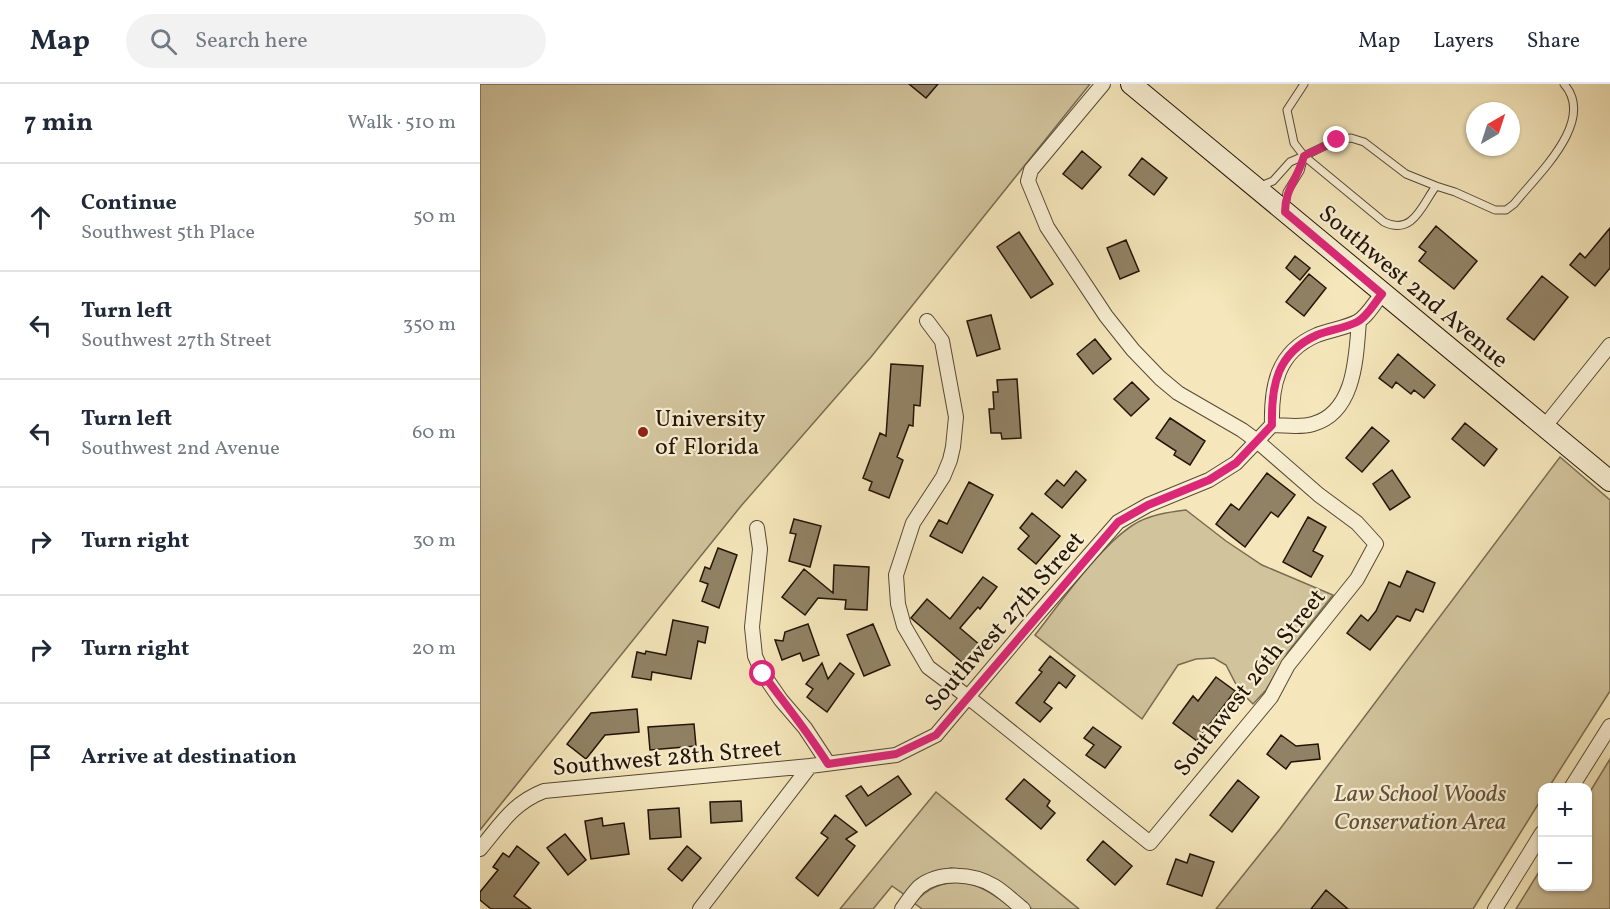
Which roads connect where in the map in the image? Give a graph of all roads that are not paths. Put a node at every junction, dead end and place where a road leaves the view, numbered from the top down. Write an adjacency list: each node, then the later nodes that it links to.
1 (1103, 84): 15 (street)
2 (1131, 84): 7 (main road, Southwest 2nd Avenue)
3 (1304, 84): 5 (lane)
4 (1564, 84): 6 (lane)
5 (1304, 156): 6 (lane); 6 (lane); 7 (lane); 8 (lane)
6 (1436, 186)
7 (1256, 188): 8 (main road, Southwest 2nd Avenue)
8 (1285, 212): 9 (main road, Southwest 2nd Avenue)
9 (1382, 294): 11 (street); 14 (main road, Southwest 2nd Avenue)
10 (927, 321): 18 (street)
11 (1359, 321): 13 (street); 13 (street)
12 (1610, 345): 14 (street)
13 (1272, 425): 15 (street, Southwest 27th Street)
14 (1545, 426): 16 (main road, Southwest 2nd Avenue)
15 (1257, 441): 18 (street, Southwest 27th Street); 18 (street, Southwest 26th Street)
16 (1610, 481)
17 (757, 528): 20 (street)
18 (969, 697): 20 (street, Southwest 27th Street)
19 (1610, 726): 22 (street)
20 (828, 764): 21 (street, Southwest 27th Street)
21 (810, 766): 24 (street, Southwest 28th Street); 25 (street)
22 (1574, 783)
23 (1540, 837): 28 (street)
24 (480, 849)
25 (700, 909)
26 (902, 909): 27 (street)
27 (1023, 909)
28 (1495, 909)

